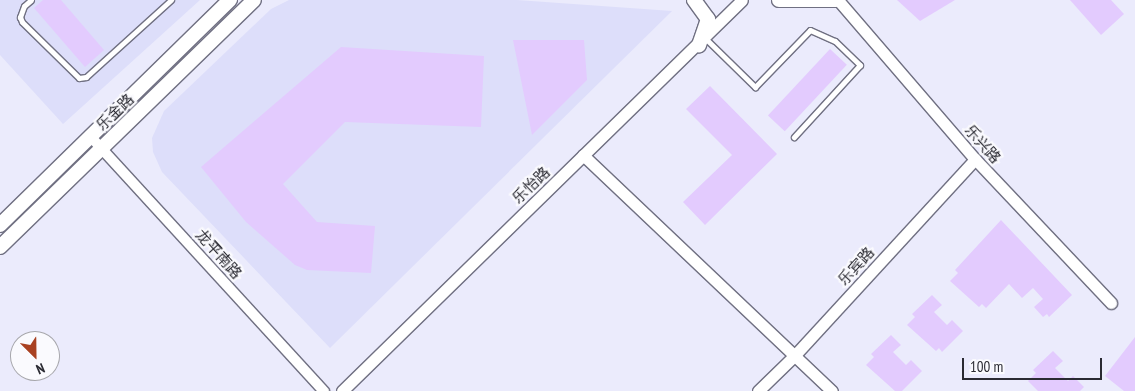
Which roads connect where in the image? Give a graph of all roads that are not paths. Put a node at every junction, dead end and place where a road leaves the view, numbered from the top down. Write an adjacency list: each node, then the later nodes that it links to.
1 (31, 0): 2 (lane)
2 (171, 0)
3 (230, 0): 10 (main road, 乐金路)
4 (254, 0): 12 (main road, 乐金路)
5 (694, 0): 9 (main road)
6 (742, 0): 9 (street, 乐怡路)
7 (779, 0): 8 (main road)
8 (837, 0): 14 (street, 乐兴路)
9 (702, 42): 11 (lane); 13 (street, 乐怡路)
10 (91, 136): 12 (street, 龙平南路); 15 (main road, 乐金路)
11 (794, 137)
12 (102, 148): 16 (main road, 乐金路); 19 (street, 龙平南路)
13 (583, 155): 18 (street); 20 (street, 乐怡路)
14 (975, 159): 17 (street, 乐兴路); 18 (street, 乐宾路)
15 (0, 224)
16 (0, 247)
17 (1111, 303)
18 (795, 355): 21 (street, 乐宾路); 22 (street)
19 (324, 391)
20 (342, 391)
21 (758, 391)
22 (832, 391)

